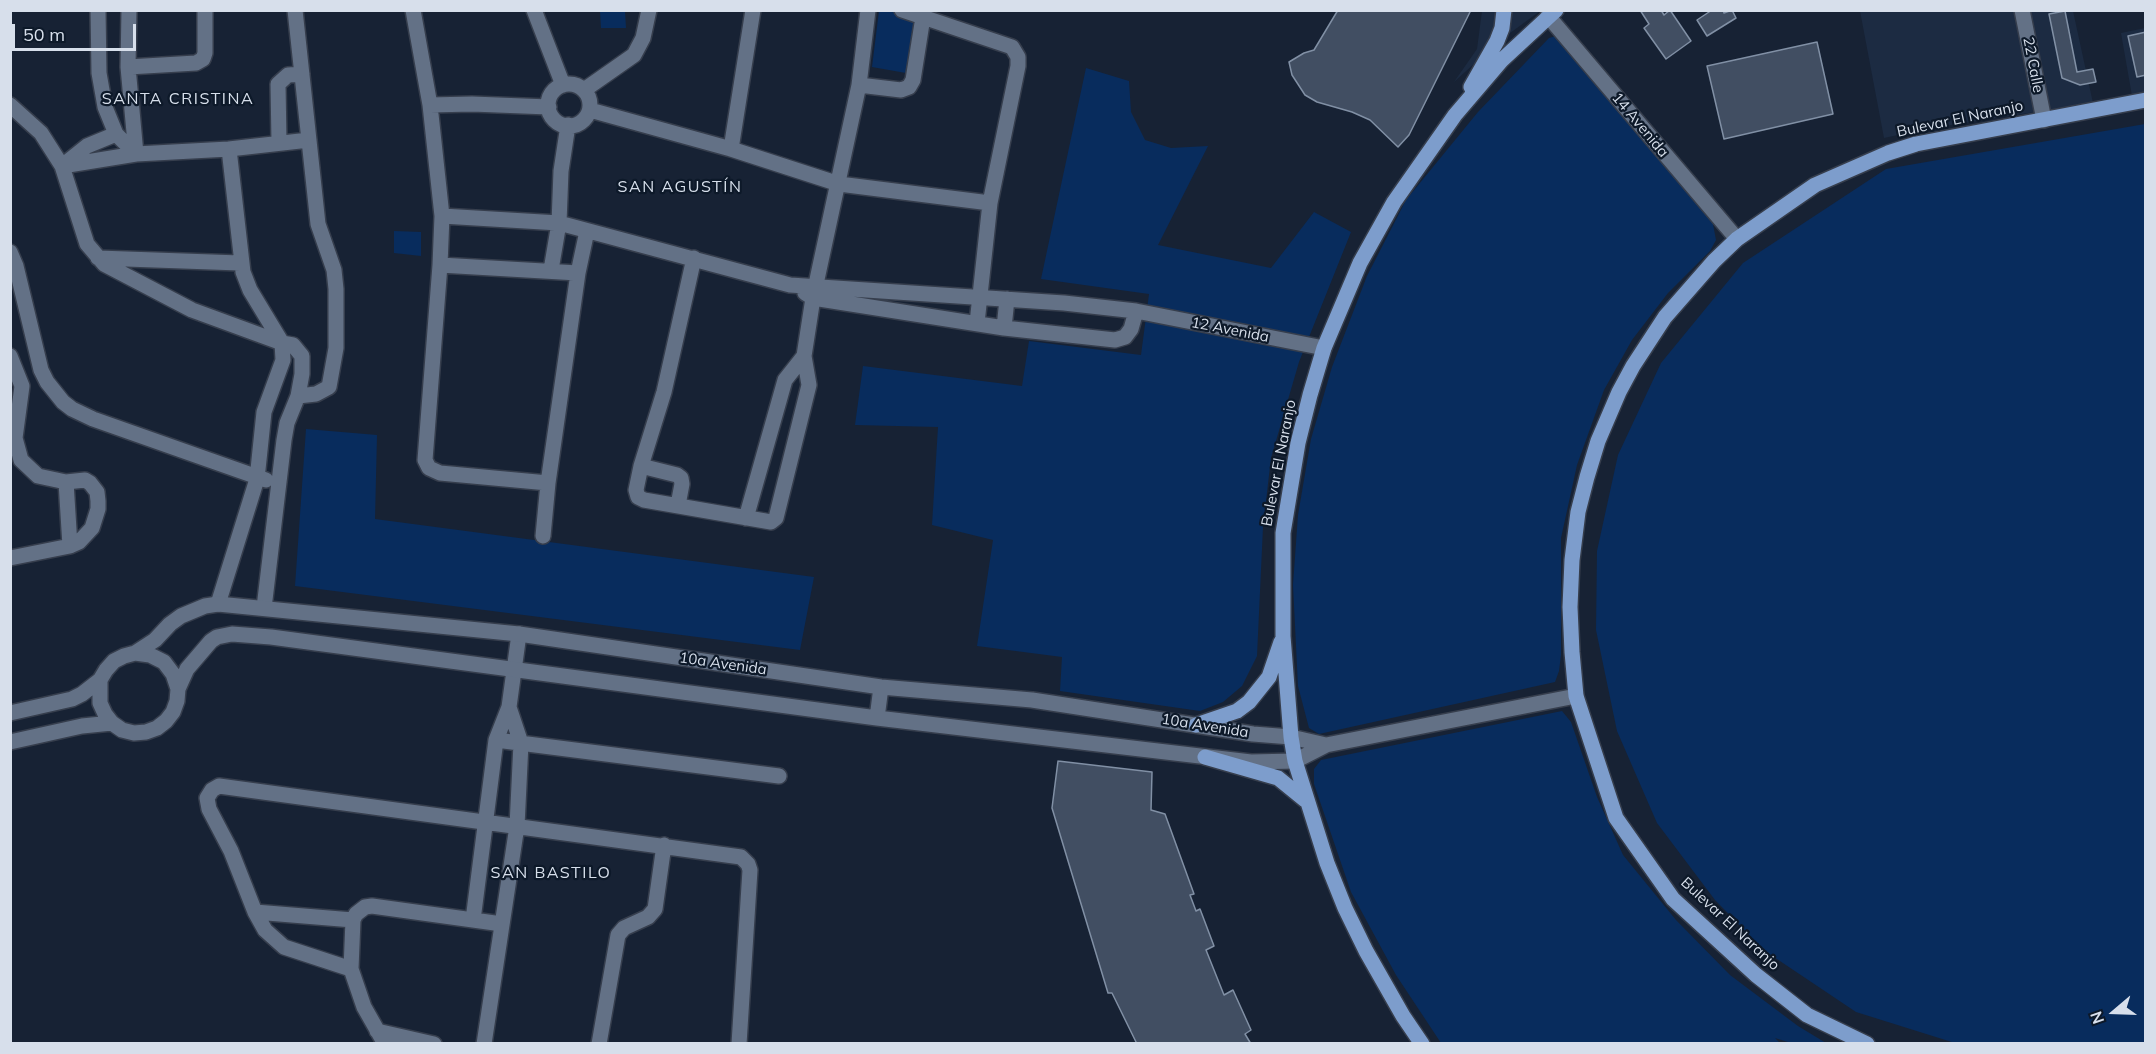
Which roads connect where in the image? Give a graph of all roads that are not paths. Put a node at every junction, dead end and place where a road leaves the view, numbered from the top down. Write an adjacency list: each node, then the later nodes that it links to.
1 (98, 10): 28 (street)
2 (129, 10): 15 (street)
3 (205, 10): 15 (street)
4 (295, 10): 16 (street)
5 (413, 10): 22 (street)
6 (534, 10): 17 (street)
7 (649, 10): 19 (street)
8 (753, 10): 32 (street)
9 (868, 10): 18 (street)
10 (902, 10): 14 (street)
11 (1504, 10): 25 (main road)
12 (2022, 10): 26 (street, 22 Calle)
13 (1549, 12): 25 (main road, Bulevar El Naranjo); 40 (street, 14 Avenida)
14 (923, 17): 18 (street); 36 (street)
15 (128, 67): 33 (street)
16 (302, 74): 29 (street); 30 (street)
17 (563, 85): 19 (street); 23 (street)
18 (860, 85): 35 (street)
19 (584, 90): 24 (street)
20 (2145, 100): 26 (main road, Bulevar El Naranjo)
21 (10, 105): 34 (street)
22 (430, 105): 23 (street); 37 (street)
23 (549, 107): 27 (street)
24 (590, 110): 27 (street); 32 (street)
25 (1455, 115): 55 (main road, Bulevar El Naranjo)
26 (2044, 120): 40 (main road, Bulevar El Naranjo)
27 (568, 125): 38 (street)
28 (116, 134): 33 (street); 34 (street)
29 (309, 140): 30 (street); 58 (street)
30 (279, 142): 31 (street)
31 (230, 148): 33 (street); 44 (street)
32 (731, 149): 35 (street)
33 (136, 154): 34 (street)
34 (62, 166): 42 (street)
35 (839, 184): 36 (street); 48 (street)
36 (990, 202): 49 (street)
37 (442, 216): 38 (street); 45 (street)
38 (558, 223): 39 (street); 46 (street)
39 (587, 231): 43 (street); 47 (street)
40 (1737, 239): 80 (main road, Bulevar El Naranjo)
41 (10, 252): 62 (street)
42 (98, 258): 44 (street); 54 (street)
43 (694, 258): 48 (street); 61 (street)
44 (240, 263): 54 (street)
45 (440, 265): 46 (street); 65 (street)
46 (551, 270): 47 (street)
47 (578, 273): 65 (street)
48 (814, 292): 49 (street, 12 Avenida); 52 (street); 57 (street)
49 (980, 298): 50 (street, 12 Avenida); 52 (street)
50 (1007, 299): 51 (street, 12 Avenida); 53 (street)
51 (1136, 311): 53 (street); 55 (street, 12 Avenida)
52 (977, 323): 53 (street)
53 (1004, 328)
54 (282, 343): 58 (street); 59 (street)
55 (1324, 348): 74 (main road, Bulevar El Naranjo)
56 (11, 356): 63 (street)
57 (804, 356): 67 (street); 67 (street)
58 (298, 396): 60 (street)
59 (261, 436): 60 (street); 62 (street)
60 (284, 440): 64 (street)
61 (641, 466): 66 (street); 66 (street)
62 (257, 479): 64 (street); 71 (street)
63 (66, 482): 69 (street); 69 (street)
64 (278, 483): 72 (street)
65 (548, 483): 68 (street)
66 (678, 505): 67 (street)
67 (746, 518)
68 (543, 536)
69 (70, 546): 70 (street)
70 (10, 558)
71 (218, 604): 72 (street, 10a Avenida); 75 (street, 10a Avenida)
72 (264, 608): 73 (street, 10a Avenida)
73 (519, 634): 76 (street); 78 (street, 10a Avenida)
74 (1283, 636): 85 (main road); 86 (main road, Bulevar El Naranjo)
75 (135, 653): 77 (street); 79 (street)
76 (514, 669): 79 (street, 10a Avenida); 81 (street); 83 (street, 10a Avenida)
77 (100, 680): 82 (street); 84 (street)
78 (881, 687): 83 (street); 85 (street, 10a Avenida)
79 (178, 689): 84 (street)
80 (1576, 696): 90 (street, 10a Avenida); 109 (main road, Bulevar El Naranjo)
81 (508, 707): 87 (street); 89 (street)
82 (10, 713)
83 (877, 718): 91 (street, 10a Avenida)
84 (112, 723): 88 (street)
85 (1196, 725): 86 (street, 10a Avenida)
86 (1291, 737): 90 (street, 10a Avenida); 92 (main road, Bulevar El Naranjo)
87 (496, 740): 89 (street); 95 (street)
88 (10, 742)
89 (521, 743): 93 (street); 96 (street)
90 (1326, 745): 92 (street, 10a Avenida)
91 (1205, 757): 92 (street, 10a Avenida); 94 (main road)
92 (1295, 761): 94 (main road, Bulevar El Naranjo)
93 (779, 776)
94 (1306, 801): 108 (main road, Bulevar El Naranjo)
95 (485, 821): 96 (street); 98 (street); 100 (street)
96 (517, 826): 97 (street); 101 (street)
97 (664, 845): 106 (street); 107 (street)
98 (255, 912): 99 (street); 102 (street)
99 (353, 920): 100 (street); 102 (street)
100 (473, 920): 101 (street)
101 (502, 924): 105 (street)
102 (351, 969): 103 (street)
103 (381, 1037): 104 (street)
104 (435, 1044)
105 (484, 1044)
106 (599, 1044)
107 (739, 1044)
108 (1422, 1044)
109 (1867, 1044)

